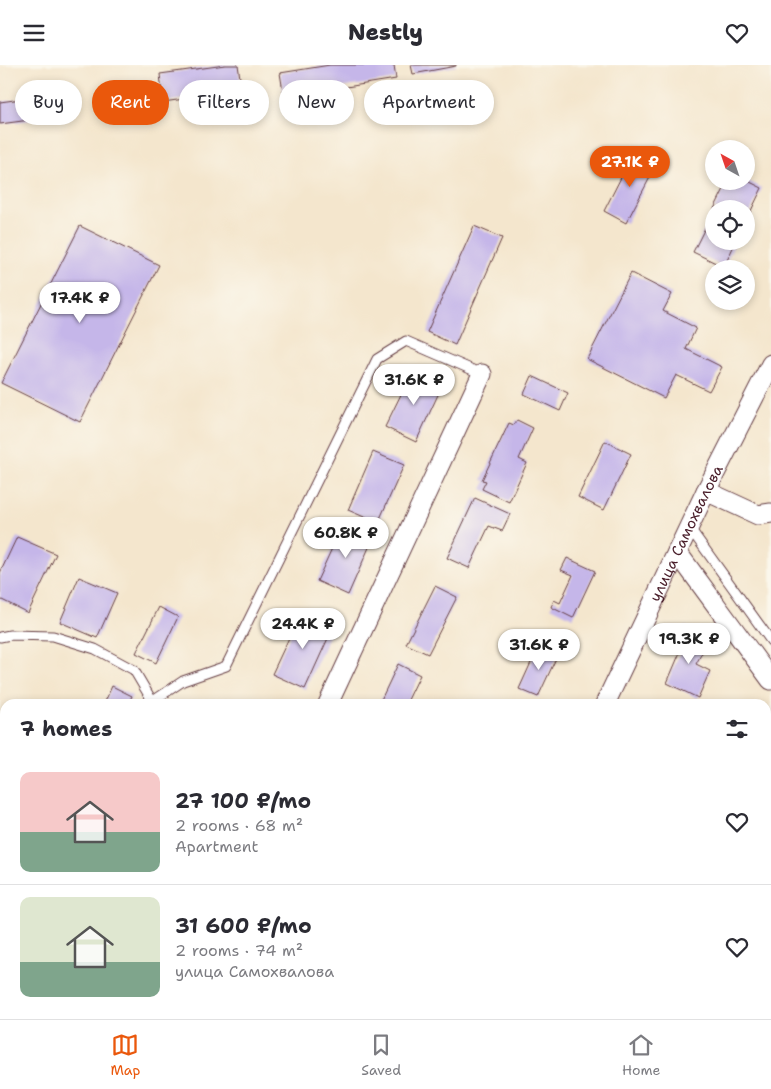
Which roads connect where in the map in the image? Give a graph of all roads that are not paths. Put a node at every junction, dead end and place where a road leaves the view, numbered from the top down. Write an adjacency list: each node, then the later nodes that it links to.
1 (771, 364): 3 (street, улица Самохвалова)
2 (482, 374): 11 (lane); 12 (street)
3 (706, 491): 4 (street); 5 (street, улица Самохвалова)
4 (771, 513)
5 (689, 527): 6 (street, улица Самохвалова); 8 (lane)
6 (676, 552): 9 (street); 13 (street, улица Самохвалова)
7 (0, 637): 10 (lane)
8 (771, 641)
9 (771, 680)
10 (152, 699)
11 (158, 699)
12 (330, 699)
13 (607, 699)

